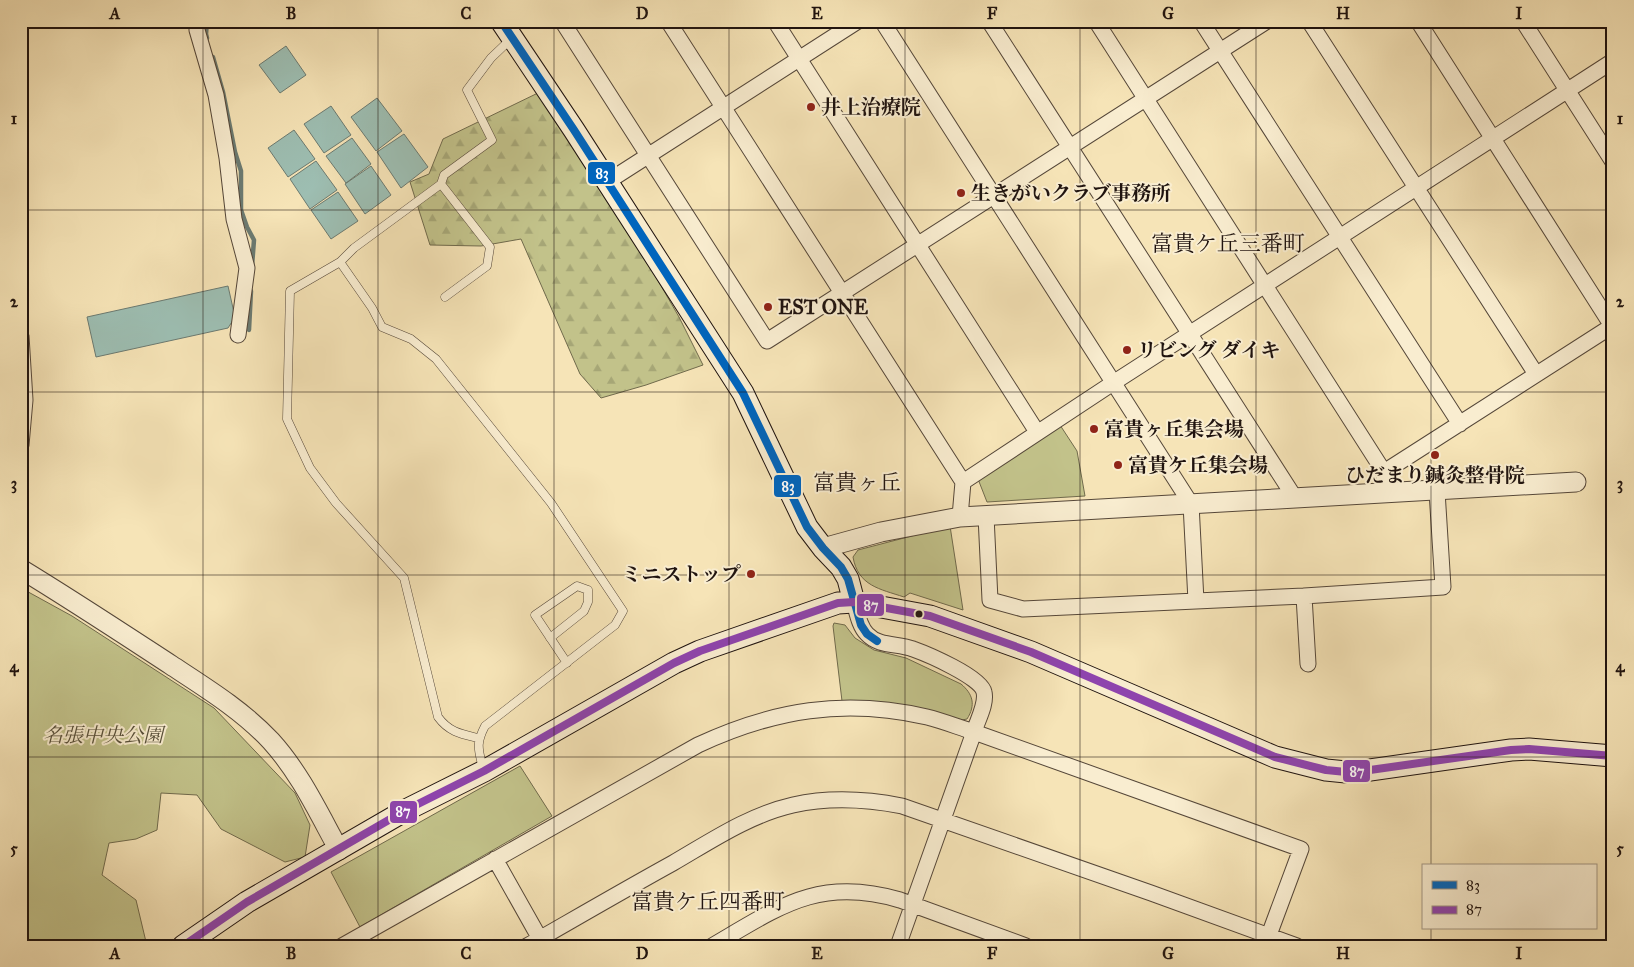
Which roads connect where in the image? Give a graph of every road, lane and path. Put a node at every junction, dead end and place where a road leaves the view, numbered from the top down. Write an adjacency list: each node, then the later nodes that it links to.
1 (198, 21): 36 (street)
2 (562, 21): 23 (street)
3 (668, 21): 20 (street)
4 (775, 21): 16 (street)
5 (858, 21): 16 (street)
6 (882, 21): 28 (street)
7 (989, 21): 22 (street)
8 (1096, 21): 19 (street)
9 (1201, 21): 15 (street)
10 (1267, 21): 15 (street)
11 (1309, 21): 27 (street)
12 (1418, 21): 21 (street)
13 (1522, 21): 18 (street)
14 (507, 30): 25 (main road); 26 (lane)
15 (1221, 52): 19 (street); 29 (street)
16 (799, 59): 20 (street); 30 (street)
17 (1613, 62): 18 (street)
18 (1567, 91): 21 (street); 24 (street)
19 (1145, 98): 22 (street); 32 (street)
20 (723, 107): 23 (street); 33 (street)
21 (1492, 138): 27 (street); 38 (street)
22 (1070, 148): 28 (street); 35 (street)
23 (648, 156): 25 (street); 33 (street)
24 (1613, 162)
25 (607, 182): 52 (main road)
26 (442, 184): 31 (lane); 34 (lane)
27 (1417, 188): 29 (street); 38 (street)
28 (994, 196): 30 (street); 39 (street)
29 (1340, 237): 32 (street); 40 (street)
30 (917, 244): 33 (street); 41 (street)
31 (340, 262): 54 (lane); 63 (lane)
32 (1265, 285): 35 (street); 43 (street)
33 (843, 294): 44 (street)
34 (445, 297)
35 (1190, 334): 39 (street); 48 (street)
36 (238, 335)
37 (21, 336): 42 (street)
38 (1536, 374): 40 (street)
39 (1113, 383): 41 (street); 49 (street)
40 (1460, 424): 43 (street)
41 (1037, 432): 44 (street)
42 (21, 444)
43 (1384, 472): 47 (street)
44 (963, 482): 51 (street)
45 (1576, 482): 46 (street)
46 (1437, 490): 47 (street); 56 (street)
47 (1384, 493): 48 (street)
48 (1295, 498): 49 (street)
49 (1191, 504): 50 (street); 57 (street)
50 (986, 516): 51 (street); 57 (street)
51 (960, 517): 52 (street)
52 (823, 548): 58 (main road)
53 (21, 570): 67 (street)
54 (602, 581): 55 (lane); 60 (lane)
55 (588, 590): 59 (lane); 59 (lane)
56 (1304, 596): 57 (street); 61 (street)
57 (1196, 601)
58 (854, 602): 62 (street); 64 (main road); 65 (main road)
59 (550, 638): 60 (lane)
60 (567, 663): 63 (lane)
61 (1308, 664)
62 (974, 732): 66 (street); 68 (street); 70 (street)
63 (478, 738): 65 (lane)
64 (1613, 756)
65 (484, 771): 67 (main road)
66 (943, 819): 69 (street); 70 (street); 71 (street)
67 (339, 850): 72 (main road)
68 (495, 859): 71 (street); 73 (street)
69 (913, 905): 74 (street); 75 (street); 76 (street)
70 (1270, 935): 77 (street)
71 (537, 943)
72 (183, 946)
73 (342, 946)
74 (712, 946)
75 (898, 946)
76 (1026, 946)
77 (1297, 946)

